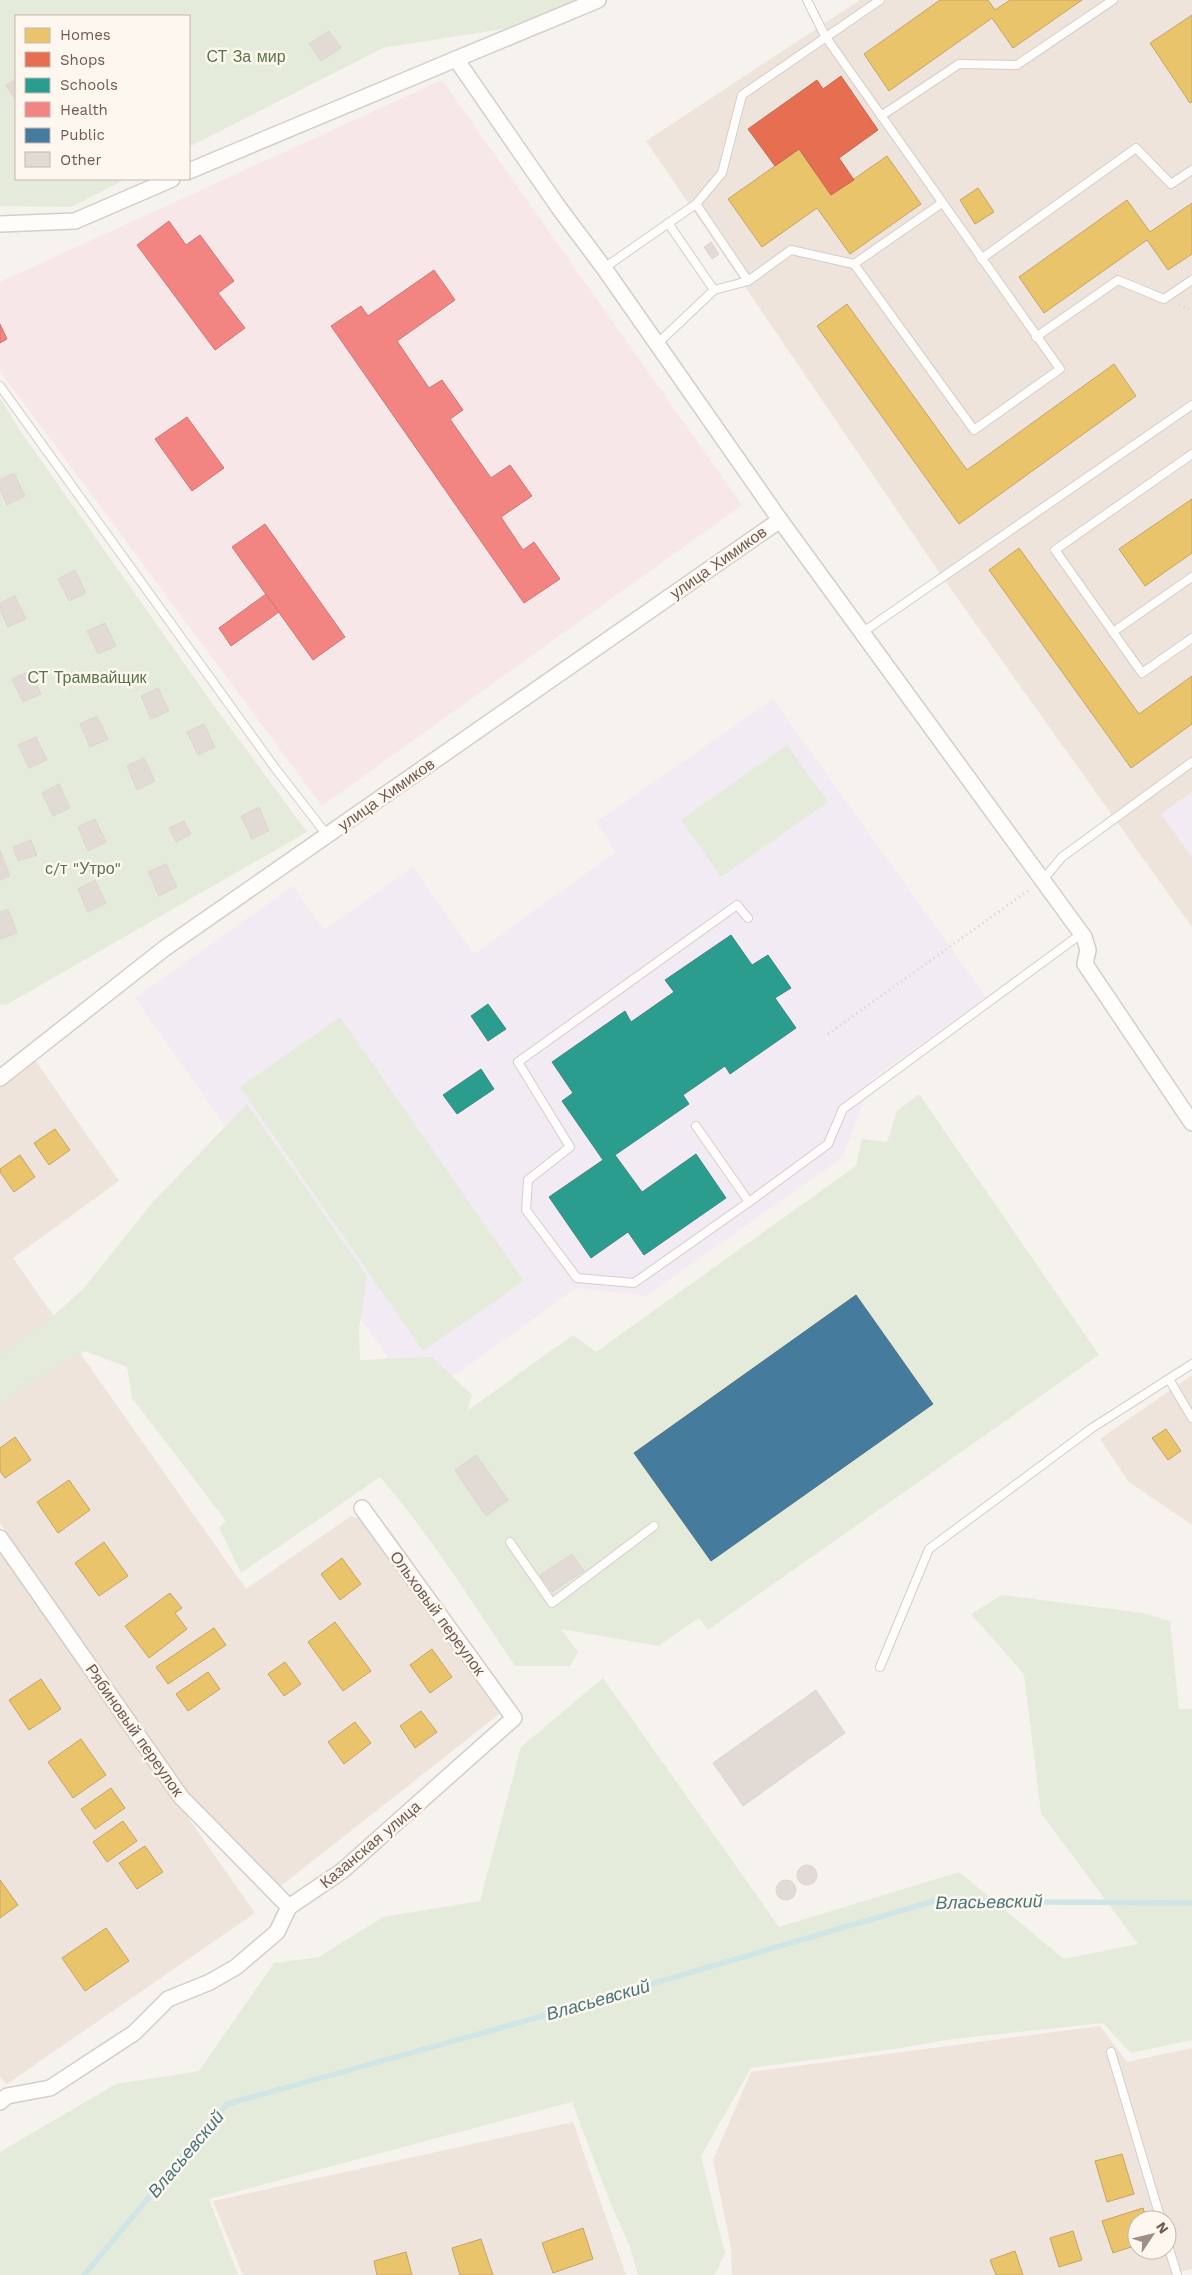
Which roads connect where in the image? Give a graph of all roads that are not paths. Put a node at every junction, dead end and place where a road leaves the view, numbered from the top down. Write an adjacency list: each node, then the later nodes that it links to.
1 (598, 0): 6 (street)
2 (807, 0): 5 (lane)
3 (880, 0): 5 (lane)
4 (1113, 0): 7 (lane)
5 (826, 36): 7 (lane); 12 (lane)
6 (456, 59): 9 (street); 17 (street)
7 (881, 116): 11 (lane)
8 (1192, 170): 15 (lane)
9 (190, 171)
10 (170, 180): 13 (street)
11 (942, 203): 15 (lane); 16 (lane)
12 (696, 204): 14 (lane); 19 (lane)
13 (1, 223)
14 (668, 223): 17 (lane); 20 (lane)
15 (981, 259): 21 (lane)
16 (854, 264): 19 (lane); 21 (lane)
17 (604, 268): 22 (street)
18 (1192, 280): 21 (lane)
19 (748, 281): 20 (lane)
20 (714, 290): 22 (lane)
21 (1036, 337)
22 (657, 344): 26 (street)
23 (0, 386): 32 (lane)
24 (1192, 405): 28 (lane)
25 (1192, 454): 29 (lane)
26 (780, 520): 28 (street); 32 (street, улица Химиков)
27 (1192, 577): 29 (lane)
28 (863, 632): 33 (street)
29 (1113, 632): 30 (lane)
30 (1192, 638)
31 (1192, 762): 33 (lane)
32 (327, 836): 36 (street, улица Химиков)
33 (1042, 881): 35 (street)
34 (748, 918): 39 (lane)
35 (1081, 934): 37 (street); 39 (lane)
36 (0, 1078)
37 (1192, 1123)
38 (696, 1126): 39 (lane)
39 (749, 1202)
40 (1192, 1364): 41 (lane)
41 (1169, 1379): 42 (lane); 47 (lane)
42 (1192, 1418)
43 (362, 1508): 48 (street, Ольховый переулок)
44 (654, 1526): 46 (lane)
45 (0, 1538): 49 (street, Рябиновый переулок)
46 (510, 1542)
47 (880, 1668)
48 (514, 1718): 49 (street, Казанская улица)
49 (289, 1907): 51 (street)
50 (1111, 2052): 52 (lane)
51 (2, 2095)
52 (1157, 2210)
53 (1172, 2260): 54 (lane)
54 (1177, 2275)

